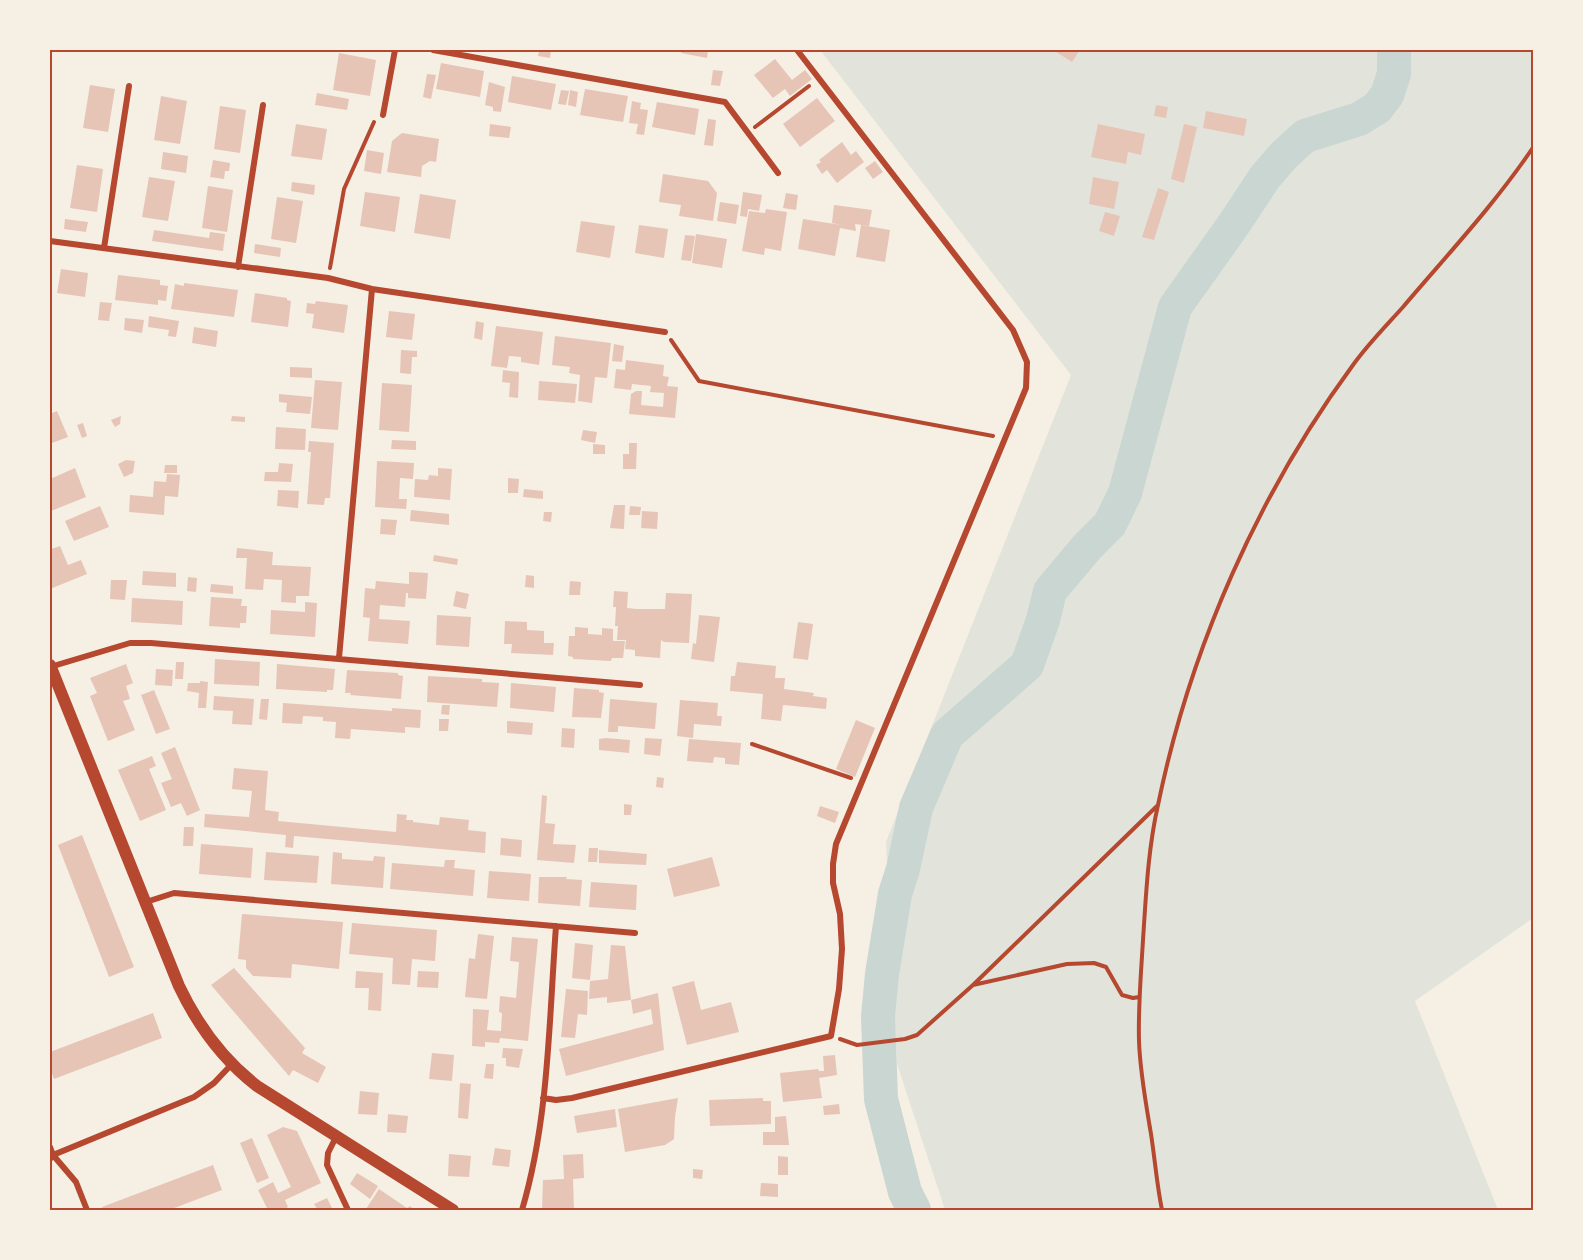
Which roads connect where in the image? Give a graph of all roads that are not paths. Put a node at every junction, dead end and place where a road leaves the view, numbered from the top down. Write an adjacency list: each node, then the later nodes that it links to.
1 (395, 50): 6 (street)
2 (433, 50): 7 (street)
3 (797, 50): 20 (street)
4 (129, 86): 9 (street)
5 (263, 105): 10 (street)
6 (383, 115)
7 (778, 173)
8 (50, 241): 9 (street)
9 (104, 248): 10 (street)
10 (238, 267): 11 (street)
11 (372, 289): 12 (street); 13 (street)
12 (665, 332)
13 (339, 658): 14 (street); 15 (street)
14 (50, 666): 16 (main road)
15 (640, 686)
16 (145, 902): 17 (street); 19 (main road)
17 (556, 926): 18 (street); 20 (street)
18 (635, 933)
19 (231, 1065): 21 (main road); 23 (street)
20 (543, 1098): 27 (street)
21 (337, 1136): 25 (street); 26 (main road)
22 (50, 1147): 23 (street)
23 (51, 1156): 24 (street)
24 (87, 1210)
25 (348, 1210)
26 (453, 1210)
27 (522, 1210)

